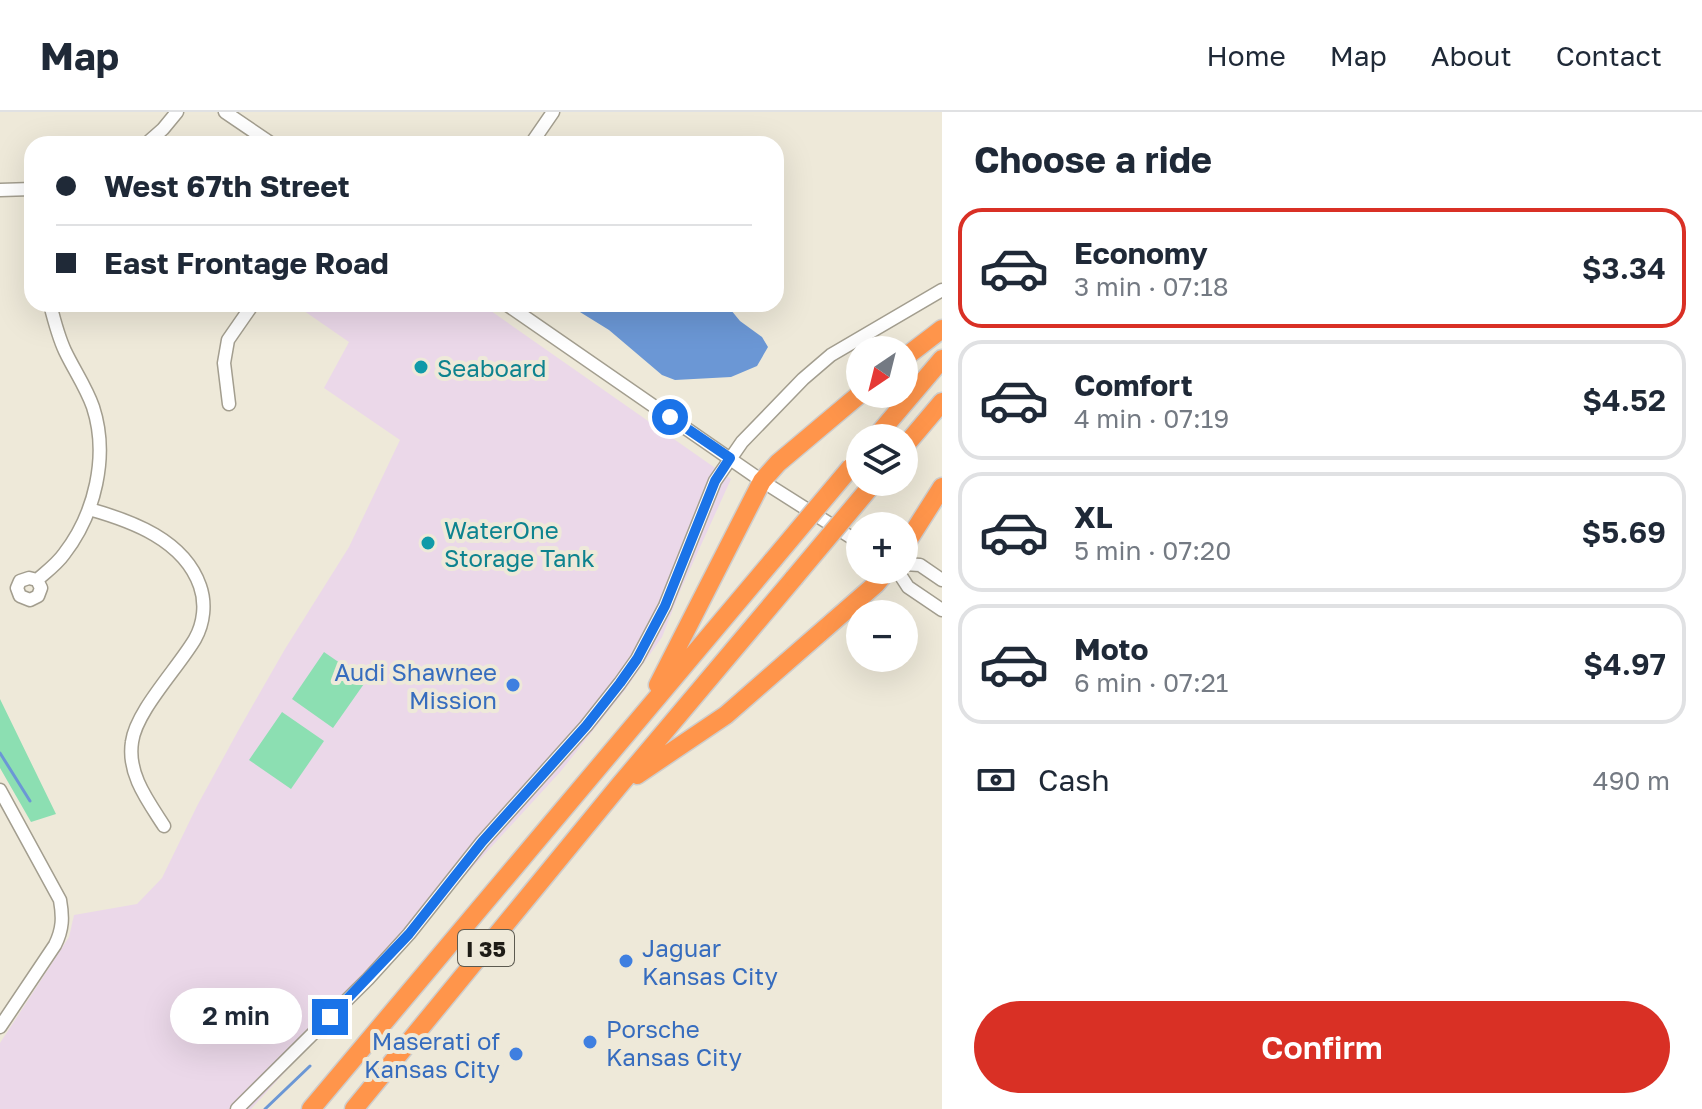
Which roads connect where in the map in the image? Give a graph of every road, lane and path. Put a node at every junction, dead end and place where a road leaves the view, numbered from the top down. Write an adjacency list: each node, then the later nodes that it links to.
1 (177, 112): 4 (street)
2 (225, 112): 5 (street)
3 (553, 112): 6 (street)
4 (155, 136)
5 (260, 136)
6 (536, 136)
7 (24, 189): 8 (street)
8 (0, 190)
9 (942, 290): 21 (street)
10 (53, 312): 26 (street)
11 (247, 312): 17 (street)
12 (518, 312): 21 (street)
13 (942, 329): 14 (highway)
14 (918, 347)
15 (942, 359): 19 (highway)
16 (942, 402): 20 (highway)
17 (229, 404)
18 (846, 406): 23 (highway)
19 (887, 424)
20 (918, 430)
21 (730, 458): 23 (street); 40 (street)
22 (846, 473): 35 (highway, I 35, bridge)
23 (762, 481): 28 (street); 35 (highway)
24 (942, 487): 27 (highway)
25 (864, 496): 36 (highway, I 35, bridge)
26 (89, 509): 30 (street); 38 (street)
27 (918, 525)
28 (846, 534)
29 (918, 565): 31 (street)
30 (37, 580)
31 (942, 580)
32 (876, 584): 36 (highway)
33 (906, 584): 34 (street)
34 (942, 610)
35 (645, 713): 41 (highway, I 35)
36 (618, 787): 42 (highway, I 35)
37 (0, 790): 39 (street)
38 (164, 826)
39 (0, 1027)
40 (237, 1109)
41 (311, 1109)
42 (354, 1109)

